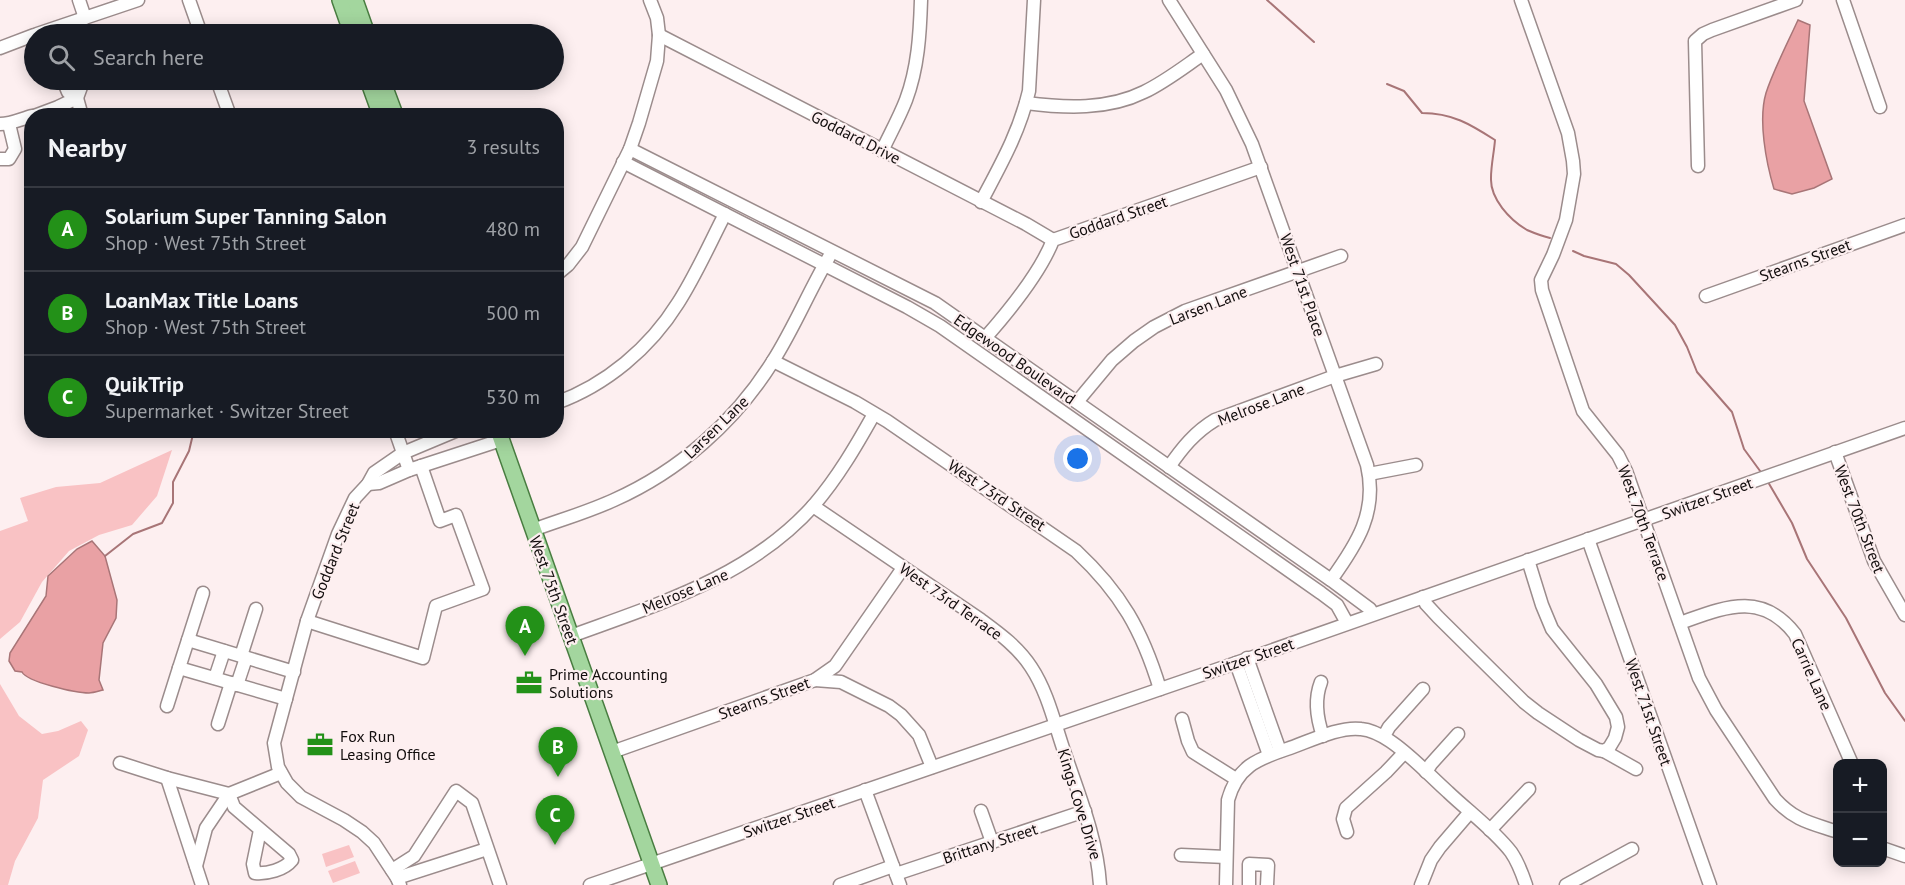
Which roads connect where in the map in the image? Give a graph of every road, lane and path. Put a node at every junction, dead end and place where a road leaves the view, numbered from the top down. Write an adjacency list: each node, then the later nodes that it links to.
1 (79, 0): 14 (street)
2 (138, 0): 13 (street)
3 (189, 0): 16 (street)
4 (340, 0): 17 (main road)
5 (355, 0): 18 (main road)
6 (650, 0): 19 (street)
7 (921, 0): 39 (street)
8 (1034, 0): 29 (street)
9 (1168, 0): 22 (street, West 71st Place)
10 (1521, 0): 74 (street, West 70th Terrace)
11 (1796, 0): 42 (street)
12 (1843, 0): 30 (street)
13 (104, 5): 14 (street)
14 (85, 18): 15 (street)
15 (73, 24)
16 (197, 24)
17 (348, 24)
18 (363, 24)
19 (659, 35): 38 (street); 39 (street, Goddard Drive)
20 (24, 40): 21 (street)
21 (0, 48)
22 (1203, 54): 29 (street); 43 (street, West 71st Place)
23 (67, 90): 28 (street)
24 (80, 90): 28 (street)
25 (221, 90): 33 (street)
26 (372, 90): 34 (main road)
27 (386, 90): 35 (main road)
28 (76, 98): 31 (street); 32 (street)
29 (1026, 103): 44 (street)
30 (1880, 107)
31 (55, 108)
32 (79, 108)
33 (227, 108)
34 (378, 108)
35 (392, 108)
36 (24, 118): 37 (street)
37 (4, 124): 40 (street)
38 (630, 149): 41 (street); 48 (street, Edgewood Boulevard)
39 (882, 151): 44 (street, Goddard Drive)
40 (0, 159)
41 (623, 162): 45 (street, Edgewood Boulevard); 51 (street)
42 (1698, 166)
43 (1261, 167): 47 (street, Goddard Street); 52 (street, West 71st Place)
44 (981, 202): 47 (street, Goddard Drive)
45 (725, 214): 50 (street, Edgewood Boulevard); 58 (street)
46 (1905, 225): 53 (street, Stearns Street)
47 (1053, 240): 54 (street, Goddard Street)
48 (832, 251): 50 (street, Larsen Lane); 54 (street, Edgewood Boulevard)
49 (1341, 256): 52 (street, Larsen Lane)
50 (825, 264): 55 (street, Larsen Lane); 86 (street, Edgewood Boulevard)
51 (564, 268)
52 (1298, 271): 57 (street, West 71st Place); 59 (street, Larsen Lane)
53 (1706, 296)
54 (986, 337): 59 (street, Edgewood Boulevard)
55 (773, 361): 60 (street, West 73rd Street); 75 (street, Larsen Lane)
56 (1376, 364): 57 (street, Melrose Lane)
57 (1335, 376): 69 (street, Melrose Lane); 71 (street, West 71st Place)
58 (564, 400)
59 (1077, 402): 69 (street, Edgewood Boulevard)
60 (874, 414): 73 (street, Melrose Lane); 100 (street, West 73rd Street)
61 (1905, 428): 66 (street, Switzer Street)
62 (398, 438): 67 (street)
63 (439, 438): 67 (street, Goddard Street)
64 (491, 438): 70 (street, Goddard Street)
65 (500, 438): 75 (main road, West 75th Street)
66 (1835, 452): 74 (street, Switzer Street); 84 (street, West 70th Street)
67 (403, 453): 70 (street); 72 (street, Goddard Street)
68 (1416, 465): 71 (street)
69 (1169, 467): 79 (street, Edgewood Boulevard)
70 (415, 468): 72 (street, Goddard Street); 85 (street, Goddard Street)
71 (1369, 474): 79 (street, West 71st Place)
72 (368, 484): 85 (street, Goddard Street)
73 (813, 506): 78 (street, West 73rd Terrace); 88 (street, Melrose Lane)
74 (1645, 520): 76 (street, Switzer Street); 87 (street, West 70th Terrace)
75 (533, 530): 88 (main road, West 75th Street)
76 (1588, 539): 77 (street, Switzer Street); 154 (street, West 71st Street)
77 (1528, 560): 81 (street, Switzer Street); 109 (street)
78 (903, 567): 96 (street, Stearns Street); 105 (street, West 73rd Terrace)
79 (1331, 580): 83 (street, Edgewood Boulevard)
80 (203, 593): 89 (street)
81 (1423, 597): 83 (street, Switzer Street); 109 (street)
82 (256, 609): 91 (street)
83 (1372, 614): 86 (street, Switzer Street)
84 (1905, 615)
85 (308, 621): 94 (street, Goddard Street)
86 (1347, 623): 92 (street, Switzer Street)
87 (1680, 623): 113 (street, Carrie Lane); 129 (street, West 70th Terrace)
88 (571, 636): 110 (main road, West 75th Street)
89 (188, 640): 90 (street); 93 (street)
90 (224, 651): 91 (street); 95 (street)
91 (244, 657): 94 (street); 98 (street)
92 (1242, 660): 100 (street, Switzer Street); 111 (street)
93 (179, 668): 95 (street); 102 (street)
94 (294, 672): 101 (street, Goddard Street)
95 (215, 678): 98 (street)
96 (815, 680): 110 (street, Stearns Street); 115 (street)
97 (1321, 682): 107 (street)
98 (234, 684): 101 (street); 104 (street)
99 (1423, 688): 108 (street)
100 (1160, 689): 105 (street, Switzer Street)
101 (286, 699): 118 (street, Goddard Street)
102 (167, 706)
103 (1182, 719): 120 (street)
104 (218, 724)
105 (1055, 725): 115 (street, Switzer Street); 125 (street, Kings Cove Drive)
106 (1458, 734): 117 (street)
107 (1323, 736): 108 (street); 111 (street)
108 (1383, 736): 112 (street)
109 (1604, 751): 116 (street)
110 (612, 752): 138 (main road, West 75th Street)
111 (1275, 753): 120 (street)
112 (1404, 753): 117 (street); 130 (street)
113 (1850, 759)
114 (120, 763): 119 (street)
115 (932, 767): 122 (street, Switzer Street)
116 (1636, 769)
117 (1426, 772): 126 (street)
118 (281, 773): 123 (street); 141 (street)
119 (167, 778): 123 (street); 139 (street)
120 (1236, 779): 137 (street)
121 (1529, 789): 128 (street)
122 (865, 790): 138 (street, Switzer Street); 140 (street)
123 (229, 794): 127 (street); 139 (street)
124 (981, 811): 131 (street)
125 (1084, 811): 131 (street, Brittany Street); 149 (street, Kings Cove Drive)
126 (1470, 812): 128 (street); 151 (street)
127 (260, 830)
128 (1490, 830): 152 (street)
129 (1833, 830)
130 (1347, 832)
131 (992, 842): 140 (street, Brittany Street)
132 (487, 849): 141 (street); 141 (street); 145 (street)
133 (1632, 849): 153 (street)
134 (1887, 850): 136 (street)
135 (1181, 855): 137 (street)
136 (1905, 856)
137 (1226, 857): 142 (street)
138 (652, 863): 146 (street, Switzer Street); 147 (main road, West 75th Street)
139 (196, 866): 144 (street)
140 (896, 875): 148 (street, Brittany Street)
141 (396, 878)
142 (1226, 880): 143 (street)
143 (1249, 880): 150 (street)
144 (202, 885)
145 (500, 885)
146 (590, 885)
147 (659, 885)
148 (840, 885)
149 (1100, 885)
150 (1267, 885)
151 (1421, 885)
152 (1526, 885)
153 (1566, 885)
154 (1710, 885)

